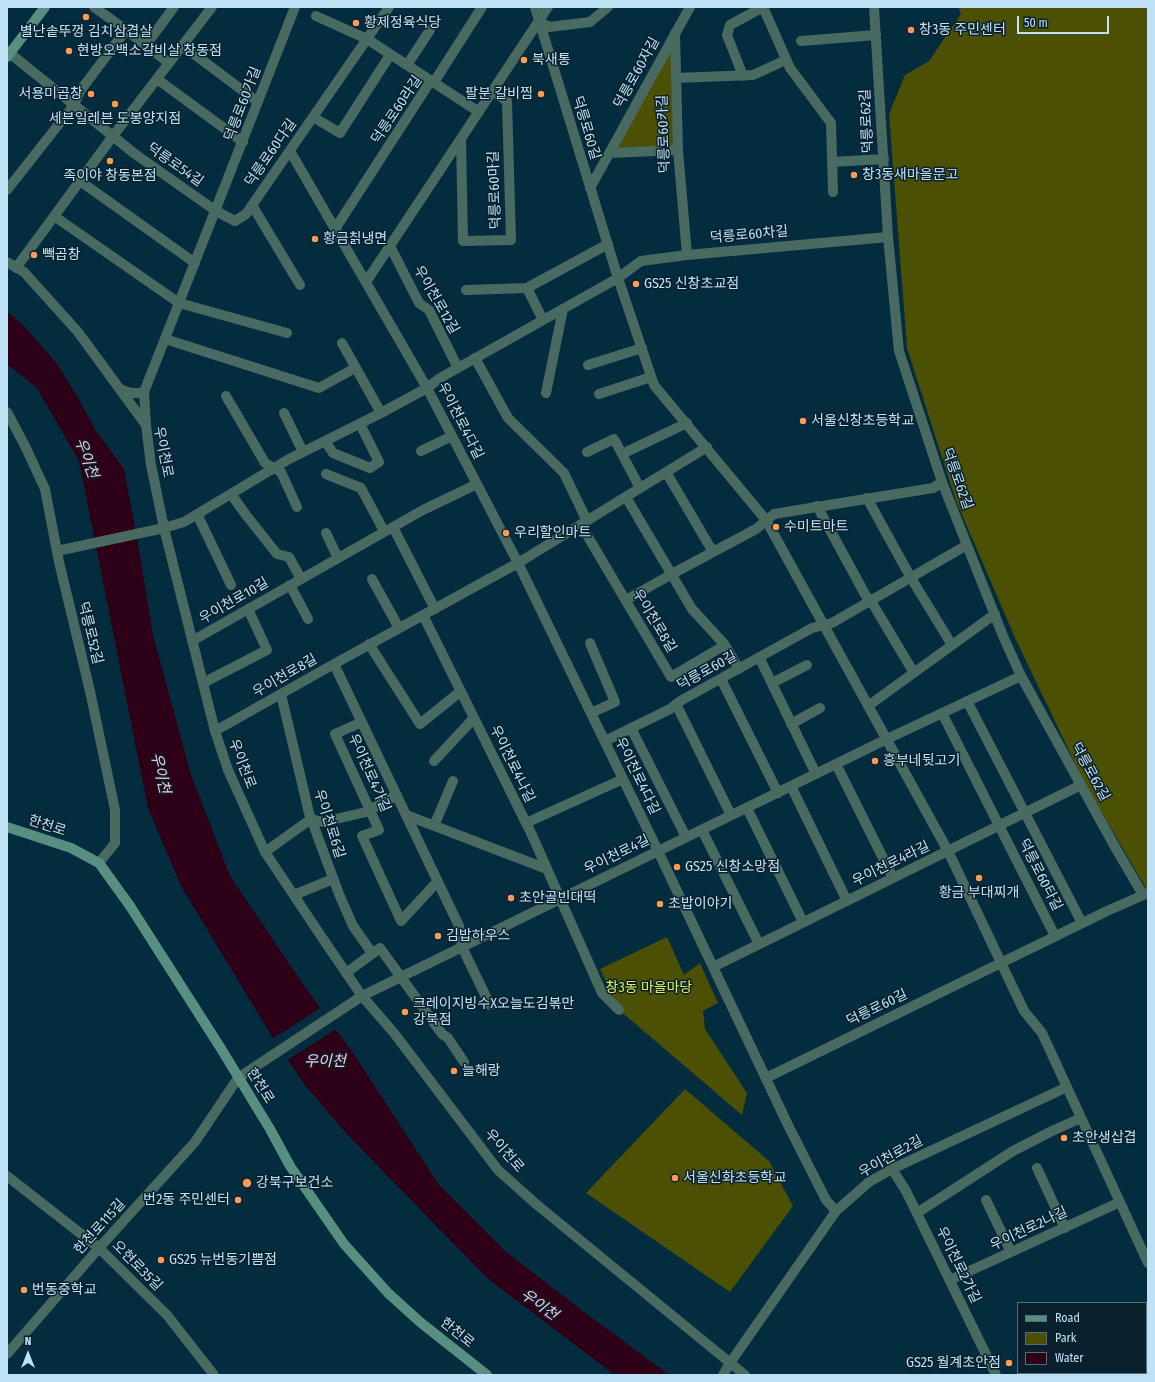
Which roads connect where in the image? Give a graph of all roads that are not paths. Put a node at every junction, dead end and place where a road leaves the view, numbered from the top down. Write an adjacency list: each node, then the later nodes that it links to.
1 (45, 7): 24 (main road)
2 (174, 7): 22 (street)
3 (212, 7): 23 (street)
4 (296, 7): 34 (street, 덕릉로60가길)
5 (389, 7): 20 (street, 덕릉로60다길)
6 (482, 7): 32 (street, 덕릉로60라길)
7 (535, 7): 15 (street, 덕릉로60길)
8 (548, 7): 15 (street)
9 (608, 7): 15 (street)
10 (690, 7): 18 (street, 덕릉로60자길)
11 (763, 7): 26 (street); 29 (street)
12 (874, 7): 19 (street, 덕릉로62길)
13 (98, 8): 16 (street)
14 (316, 16): 20 (street)
15 (539, 21): 33 (street); 47 (street, 덕릉로60길)
16 (126, 30): 22 (street); 35 (street)
17 (430, 30): 28 (street)
18 (675, 33): 30 (street); 43 (street, 덕릉로60자길)
19 (876, 35): 21 (street); 44 (street, 덕릉로62길)
20 (367, 39): 25 (street); 37 (street, 덕릉로60다길)
21 (801, 41)
22 (146, 45): 27 (street)
23 (182, 45): 27 (street); 34 (street)
24 (8, 54): 35 (street, 덕릉로54길)
25 (390, 54): 28 (street); 37 (street, 덕릉로60다길)
26 (786, 60): 29 (street, 덕릉로60카길); 45 (street)
27 (169, 63): 31 (street)
28 (407, 65): 32 (street)
29 (743, 76): 30 (street, 덕릉로60카길)
30 (676, 78): 41 (street, 덕릉로60카길)
31 (157, 79): 38 (street); 40 (street)
32 (432, 82): 36 (street); 53 (street, 덕릉로60라길)
33 (492, 91): 36 (street); 39 (street, 덕릉로60마길)
34 (258, 102): 40 (street, 덕릉로60가길)
35 (74, 105): 38 (street, 덕릉로54길); 48 (street)
36 (479, 112): 39 (street)
37 (313, 117): 42 (street, 덕릉로60다길)
38 (113, 136): 46 (street); 51 (street, 덕릉로54길)
39 (461, 139): 56 (street)
40 (243, 142): 51 (street, 덕릉로60가길)
41 (678, 150): 43 (street); 57 (street, 덕릉로60카길)
42 (290, 151): 50 (street, 덕릉로60다길); 53 (street, 우이천로4다길)
43 (610, 152): 47 (street, 덕릉로60자길)
44 (884, 159): 45 (street); 54 (street, 덕릉로62길)
45 (832, 162): 49 (street)
46 (80, 181): 52 (street); 59 (street)
47 (590, 188): 55 (street, 덕릉로60길)
48 (7, 190)
49 (832, 192)
50 (252, 205): 51 (street, 덕릉로60다길); 63 (street, 덕릉로60다길)
51 (216, 211): 59 (street)
52 (54, 216): 60 (street); 66 (street)
53 (335, 229): 62 (street, 우이천로4다길)
54 (888, 237): 57 (street, 덕릉로60차길); 100 (street, 덕릉로62길)
55 (608, 244): 61 (street, 덕릉로60길); 64 (street)
56 (390, 246): 62 (street); 76 (street, 우이천로12길)
57 (687, 255): 61 (street, 덕릉로60차길)
58 (7, 262): 60 (street, 우이천로)
59 (195, 263): 66 (street)
60 (16, 268): 79 (street, 우이천로)
61 (618, 278): 67 (street); 72 (street, 덕릉로60길)
62 (366, 282): 78 (street, 우이천로4다길)
63 (300, 285)
64 (527, 288): 65 (street); 68 (street)
65 (466, 290)
66 (179, 303): 69 (street); 70 (street)
67 (563, 309): 68 (street); 81 (street)
68 (543, 320): 73 (street)
69 (287, 333)
70 (165, 339): 75 (street); 80 (street)
71 (342, 343): 75 (street)
72 (642, 348): 74 (street); 77 (street, 덕릉로60길)
73 (475, 358): 76 (street); 110 (street, 우이천로8길)
74 (588, 365)
75 (355, 368): 86 (street)
76 (458, 368): 78 (street)
77 (651, 377): 82 (street); 87 (street, 덕릉로60길)
78 (427, 388): 86 (street); 90 (street, 우이천로4다길)
79 (120, 389): 80 (street); 89 (street, 우이천로)
80 (144, 392): 89 (street)
81 (546, 393)
82 (599, 394)
83 (226, 396): 97 (street)
84 (7, 412): 115 (street, 덕릉로52길)
85 (284, 413): 94 (street)
86 (381, 413): 88 (street)
87 (687, 423): 92 (street, 덕릉로60길); 96 (street)
88 (360, 424): 91 (street); 91 (street)
89 (146, 426): 111 (street, 우이천로)
90 (452, 436): 93 (street); 101 (street, 우이천로4다길)
91 (325, 441): 94 (street)
92 (707, 447): 98 (street, 우이천로8길); 109 (street, 덕릉로60길)
93 (421, 451)
94 (304, 452): 97 (street)
95 (587, 452): 96 (street)
96 (622, 454): 102 (street)
97 (275, 468): 103 (street); 107 (street)
98 (666, 472): 102 (street, 우이천로8길); 116 (street)
99 (326, 474): 112 (street)
100 (942, 482): 105 (street); 114 (street, 덕릉로62길)
101 (476, 484): 112 (street, 우이천로10길); 118 (street, 우이천로4다길)
102 (640, 488): 104 (street, 우이천로8길)
103 (231, 494): 108 (street); 121 (street)
104 (626, 497): 110 (street, 우이천로8길); 119 (street)
105 (867, 498): 106 (street); 120 (street)
106 (817, 506): 109 (street); 126 (street)
107 (297, 507)
108 (197, 514): 111 (street); 123 (street)
109 (766, 520): 116 (street); 132 (street, 덕릉로60길)
110 (584, 523): 118 (street, 우이천로8길); 125 (street, 우이천로8길)
111 (164, 528): 115 (street); 134 (street, 우이천로)
112 (388, 529): 117 (street, 우이천로10길); 128 (street)
113 (326, 533): 117 (street)
114 (967, 545): 120 (street, 덕릉로60길); 129 (street, 덕릉로62길)
115 (57, 551): 187 (street, 덕릉로52길)
116 (714, 552): 119 (street)
117 (338, 558): 121 (street, 우이천로10길)
118 (518, 563): 128 (street, 우이천로8길); 154 (street, 우이천로4다길)
119 (672, 574): 125 (street); 137 (street)
120 (911, 578): 126 (street, 덕릉로60길); 138 (street)
121 (301, 579): 124 (street, 우이천로10길)
122 (372, 579): 133 (street)
123 (231, 585)
124 (290, 585): 127 (street, 우이천로10길); 131 (street, 우이천로10길)
125 (626, 600): 137 (street, 우이천로8길)
126 (871, 601): 132 (street, 덕릉로60길); 143 (street)
127 (248, 609): 134 (street, 우이천로10길); 146 (street)
128 (435, 609): 130 (street, 우이천로8길)
129 (995, 614): 138 (street); 144 (street, 덕릉로62길)
130 (423, 615): 133 (street, 우이천로8길); 148 (street, 우이천로4나길)
131 (308, 620)
132 (823, 625): 139 (street, 덕릉로60길); 152 (street, 덕릉로60길)
133 (399, 628): 136 (street, 우이천로8길)
134 (192, 641): 146 (street, 우이천로)
135 (590, 643): 154 (street)
136 (369, 644): 140 (street, 우이천로8길); 148 (street)
137 (725, 645): 142 (street)
138 (952, 645): 143 (street)
139 (759, 657): 142 (street, 덕릉로60길); 147 (street)
140 (334, 664): 149 (street, 우이천로8길); 157 (street, 우이천로4가길)
141 (807, 665): 147 (street)
142 (739, 669): 145 (street, 덕릉로60길)
143 (914, 673): 152 (street)
144 (1021, 676): 150 (street); 168 (street, 덕릉로62길)
145 (721, 679): 151 (street, 덕릉로60길); 170 (street)
146 (203, 683): 160 (street, 우이천로)
147 (772, 683): 158 (street)
148 (461, 691): 156 (street, 우이천로4나길)
149 (281, 694): 160 (street, 우이천로8길); 177 (street, 우이천로6길)
150 (967, 702): 155 (street); 174 (street)
151 (676, 704): 159 (street, 덕릉로60길); 176 (street)
152 (868, 706): 161 (street, 덕릉로60길)
153 (820, 708): 158 (street)
154 (590, 713): 162 (street, 우이천로4다길)
155 (942, 713): 161 (street); 180 (street)
156 (474, 718): 163 (street, 우이천로4나길); 178 (street, 우이천로4나길)
157 (362, 722): 171 (street, 우이천로4가길); 173 (street, 우이천로4가길)
158 (791, 724): 165 (street)
159 (631, 728): 162 (street, 덕릉로60길); 183 (street)
160 (215, 731): 186 (street, 우이천로)
161 (887, 739): 164 (street, 우이천로4길); 185 (street, 덕릉로60길)
162 (604, 741): 166 (street, 우이천로4다길)
163 (434, 761)
164 (836, 764): 165 (street, 우이천로4길); 189 (street)
165 (816, 774): 169 (street, 우이천로4길)
166 (623, 779): 178 (street, 우이천로4나길); 184 (street, 우이천로4다길)
167 (453, 781): 179 (street)
168 (1081, 785): 174 (street, 우이천로4라길); 192 (street, 덕릉로62길)
169 (791, 786): 170 (street, 우이천로4길); 195 (street)
170 (778, 793): 172 (street, 우이천로4길)
171 (397, 795): 173 (street); 175 (street, 우이천로4가길)
172 (747, 808): 176 (street, 우이천로4길); 196 (street)
173 (370, 810): 177 (street); 191 (street, 우이천로4가길)
174 (1025, 813): 180 (street, 우이천로4라길); 197 (street, 덕릉로60타길)
175 (406, 815): 179 (street, 우이천로4가길); 191 (street, 우이천로4가길)
176 (731, 816): 182 (street, 우이천로4길)
177 (311, 819): 186 (street); 190 (street, 우이천로6길)
178 (526, 823): 188 (street, 우이천로4나길)
179 (434, 826): 188 (street, 우이천로4가길)
180 (999, 826): 185 (street, 우이천로4라길); 198 (street, 덕릉로60타길)
181 (7, 827): 187 (main road, 한천로)
182 (702, 830): 183 (street, 우이천로4길); 199 (street)
183 (686, 837): 184 (street, 우이천로4길)
184 (658, 851): 194 (street, 우이천로4길); 203 (street)
185 (948, 851): 189 (street, 우이천로4라길); 202 (street, 덕릉로60길)
186 (266, 852): 193 (street, 우이천로)
187 (99, 863): 210 (main road, 한천로)
188 (547, 869): 194 (street, 우이천로4나길)
189 (893, 878): 195 (street, 우이천로4라길)
190 (333, 880): 193 (street); 201 (street, 우이천로6길)
191 (437, 882): 200 (street, 우이천로4가길)
192 (1146, 894): 197 (street)
193 (294, 895): 204 (street, 우이천로)
194 (561, 898): 200 (street, 우이천로4길); 208 (street)
195 (846, 901): 196 (street, 우이천로4라길)
196 (804, 922): 199 (street, 우이천로4라길)
197 (1082, 923): 198 (street)
198 (1055, 936): 202 (street)
199 (759, 944): 203 (street, 우이천로4라길)
200 (462, 947): 205 (street, 우이천로4길); 207 (street)
201 (376, 951): 204 (street); 205 (street)
202 (1002, 962): 211 (street, 덕릉로60길); 212 (street, 덕릉로60길)
203 (713, 967): 211 (street)
204 (346, 973): 206 (street, 우이천로)
205 (402, 976): 206 (street, 우이천로4길); 209 (street)
206 (362, 996): 210 (street, 우이천로4길); 227 (street, 우이천로)
207 (490, 1005)
208 (619, 1010)
209 (464, 1062)
210 (238, 1078): 222 (street, 한천로115길); 229 (main road, 한천로)
211 (766, 1078): 219 (street)
212 (1066, 1087): 213 (street, 덕릉로60길); 215 (street, 우이천로2길)
213 (1081, 1118): 218 (street, 덕릉로60길); 220 (street)
214 (1037, 1168): 221 (street)
215 (892, 1169): 219 (street, 우이천로2길); 220 (street, 우이천로2가길)
216 (7, 1176): 222 (street, 오현로35길)
217 (986, 1200): 223 (street)
218 (1120, 1202): 221 (street, 우이천로2나길); 224 (street, 덕릉로60길)
219 (836, 1211): 227 (street, 우이천로2길)
220 (917, 1213): 225 (street, 우이천로2가길)
221 (1065, 1228): 223 (street, 우이천로2나길)
222 (99, 1248): 226 (street, 한천로115길); 228 (street, 오현로35길)
223 (1011, 1252): 225 (street, 우이천로2나길)
224 (1148, 1263)
225 (950, 1280): 232 (street, 우이천로2가길)
226 (7, 1354)
227 (730, 1363): 230 (street, 우이천로2길); 231 (street, 우이천로)
228 (214, 1375)
229 (487, 1375)
230 (723, 1375)
231 (745, 1375)
232 (996, 1375)

